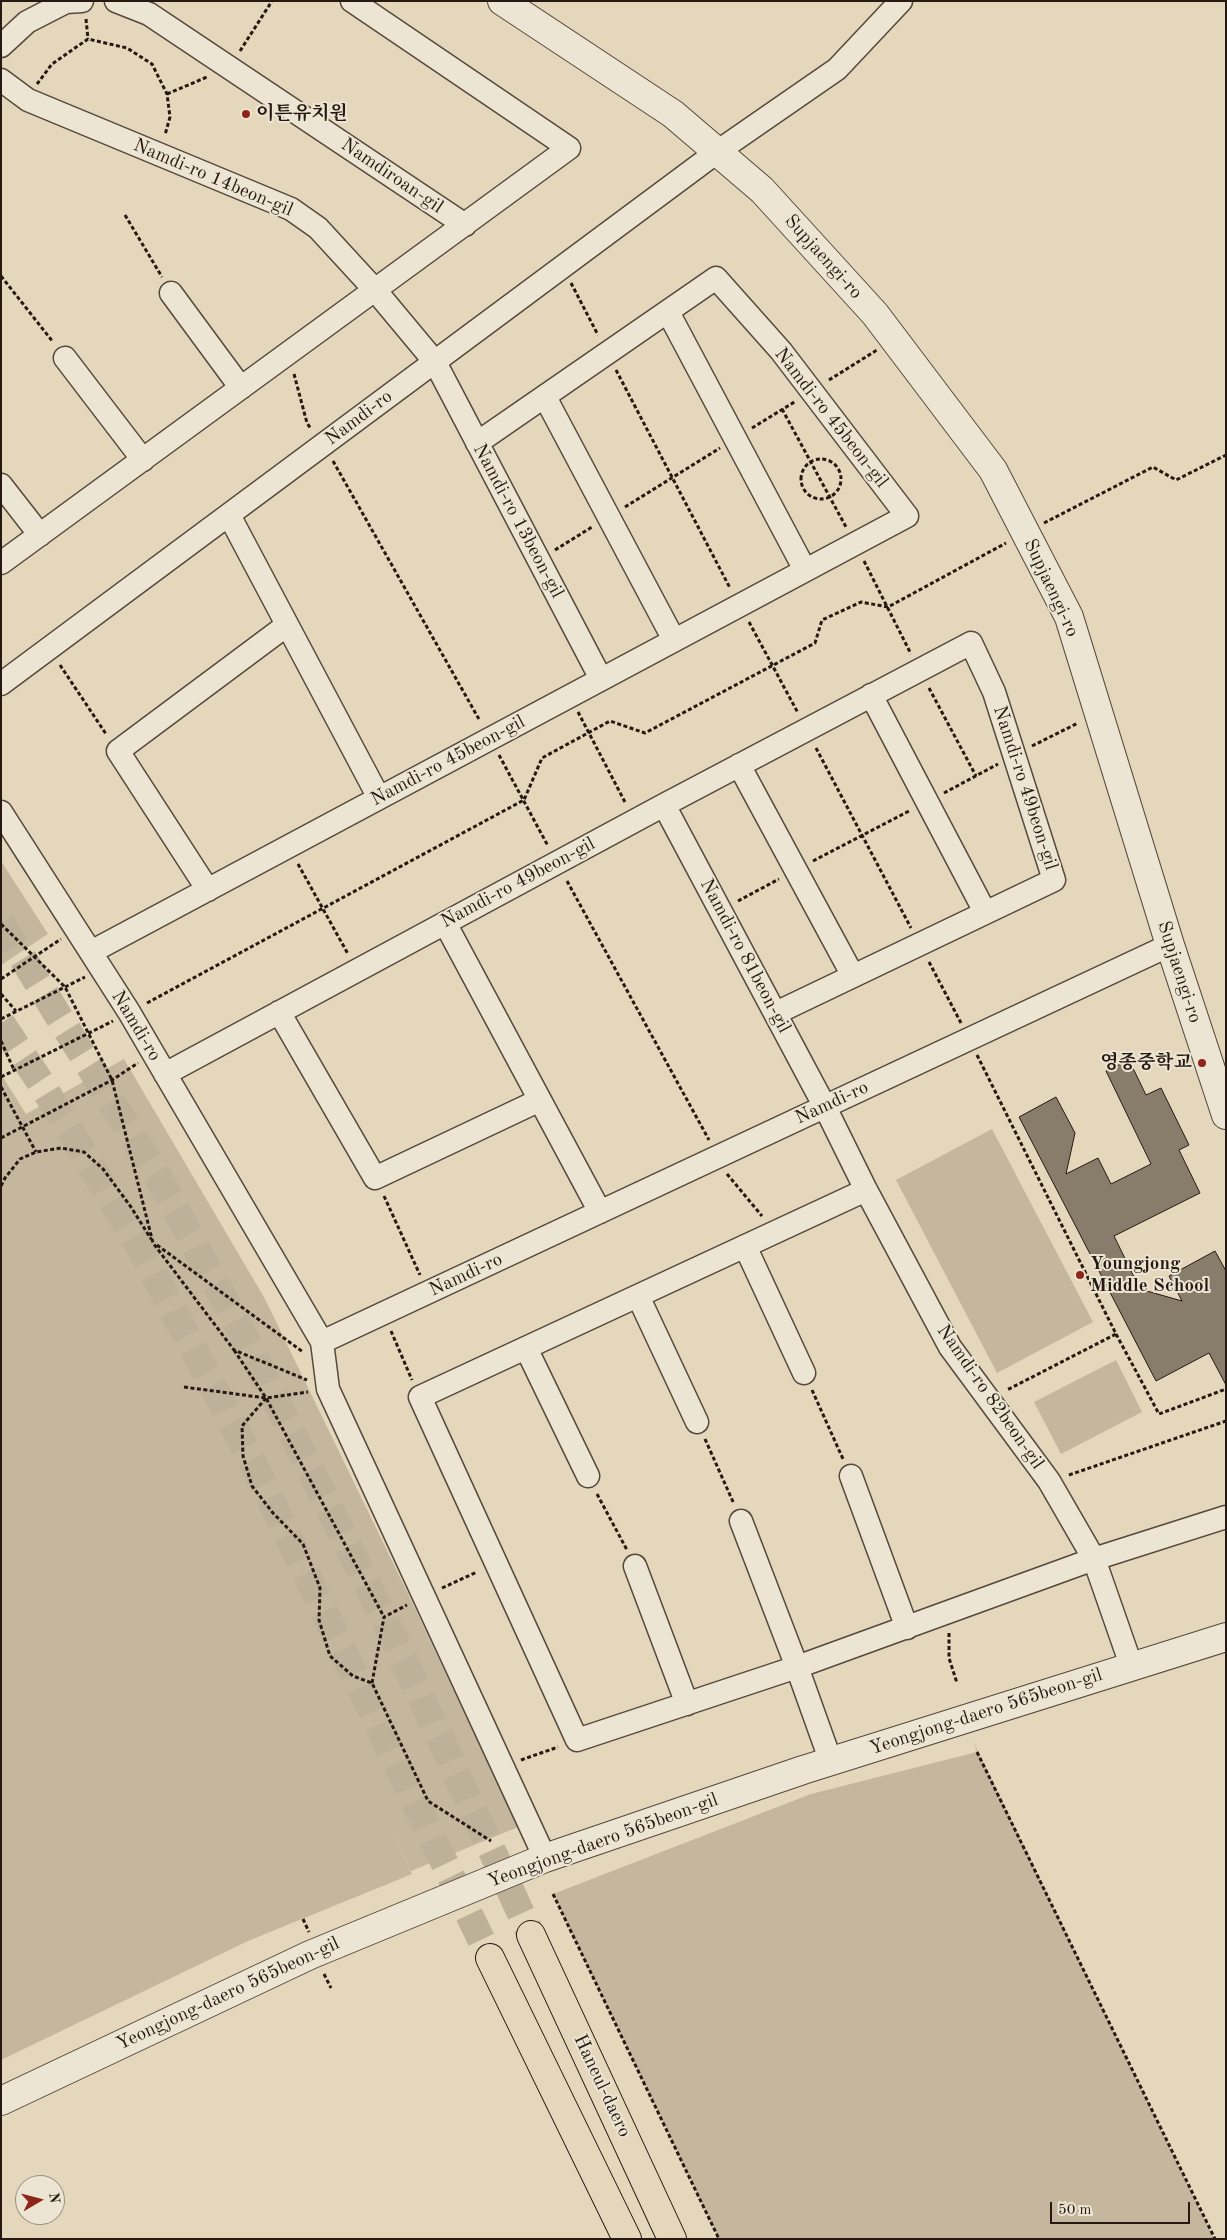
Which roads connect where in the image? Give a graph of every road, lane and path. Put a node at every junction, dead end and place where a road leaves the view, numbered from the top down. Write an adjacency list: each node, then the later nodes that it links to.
1 (82, 1): 6 (street)
2 (116, 1): 12 (street, Namdiroan-gil)
3 (352, 1): 12 (street, Namdiroan-gil)
4 (502, 1): 9 (street, Supjaengi-ro)
5 (901, 1): 9 (street)
6 (1, 46)
7 (1, 80): 8 (street, Namdi-ro 14beon-gil)
8 (28, 100): 10 (street, Namdi-ro 14beon-gil); 10 (path)
9 (716, 152): 13 (street, Namdi-ro); 34 (street, Supjaengi-ro)
10 (160, 155): 15 (street, Namdi-ro 14beon-gil)
11 (125, 215): 16 (path)
12 (464, 225): 15 (street, Namdiroan-gil)
13 (563, 266): 18 (path); 21 (street, Namdi-ro)
14 (1, 276): 20 (path)
15 (376, 290): 19 (street, Namdiroan-gil); 21 (street, Namdi-ro 14beon-gil)
16 (171, 293): 23 (street)
17 (668, 312): 24 (street, Namdi-ro 45beon-gil); 36 (street, Namdi-ro 45beon-gil); 38 (street)
18 (599, 337)
19 (288, 354): 23 (street, Namdiroan-gil); 27 (path)
20 (65, 358): 29 (street)
21 (434, 362): 26 (street, Namdi-ro 13beon-gil); 27 (street, Namdi-ro)
22 (613, 363): 39 (path)
23 (241, 388): 29 (street, Namdiroan-gil)
24 (545, 397): 26 (street, Namdi-ro 45beon-gil); 42 (street)
25 (782, 409): 30 (path)
26 (477, 443): 46 (street, Namdi-ro 13beon-gil)
27 (322, 446): 33 (street, Namdi-ro); 52 (path)
28 (1226, 455): 34 (path)
29 (143, 460): 35 (street, Namdiroan-gil)
30 (810, 461): 32 (path); 32 (path); 32 (path)
31 (1, 485): 35 (street)
32 (830, 498): 36 (path)
33 (229, 515): 41 (street); 43 (street, Namdi-ro)
34 (1026, 532): 40 (path); 71 (street, Supjaengi-ro)
35 (40, 535): 37 (street, Namdiroan-gil)
36 (855, 543): 38 (street, Namdi-ro 45beon-gil); 40 (path)
37 (1, 563)
38 (805, 570): 39 (street, Namdi-ro 45beon-gil)
39 (740, 605): 42 (street, Namdi-ro 45beon-gil); 44 (path)
40 (888, 606): 44 (path); 45 (path)
41 (287, 625): 54 (street); 57 (street)
42 (674, 640): 46 (street, Namdi-ro 45beon-gil)
43 (49, 649): 47 (street, Namdi-ro); 54 (path)
44 (772, 666): 50 (path); 51 (path)
45 (919, 670): 48 (street, Namdi-ro 49beon-gil); 56 (path); 66 (street, Namdi-ro 49beon-gil)
46 (601, 679): 49 (street, Namdi-ro 45beon-gil)
47 (1, 684)
48 (871, 695): 55 (street, Namdi-ro 49beon-gil); 66 (street)
49 (570, 696): 51 (path); 52 (street, Namdi-ro 45beon-gil)
50 (799, 716)
51 (588, 732): 58 (path); 61 (path)
52 (490, 739): 57 (street, Namdi-ro 45beon-gil); 58 (path)
53 (813, 742): 70 (path)
54 (118, 751): 64 (street)
55 (739, 765): 59 (street, Namdi-ro 49beon-gil); 76 (street)
56 (976, 776)
57 (379, 798): 62 (street, Namdi-ro 45beon-gil)
58 (524, 800): 63 (path); 65 (path)
59 (664, 804): 61 (street, Namdi-ro 49beon-gil); 83 (street, Namdi-ro 81beon-gil)
60 (1, 812): 69 (street, Namdi-ro)
61 (634, 820): 63 (street, Namdi-ro 49beon-gil)
62 (288, 846): 64 (street, Namdi-ro 45beon-gil); 65 (path)
63 (557, 862): 67 (street, Namdi-ro 49beon-gil); 99 (path)
64 (208, 890): 74 (street, Namdi-ro 45beon-gil)
65 (323, 908): 75 (path); 81 (path)
66 (985, 912): 76 (street)
67 (445, 923): 75 (street, Namdi-ro 49beon-gil); 93 (street)
68 (1, 924): 73 (path)
69 (76, 929): 73 (path); 74 (street, Namdi-ro)
70 (911, 929)
71 (1170, 945): 85 (street, Namdi-ro); 95 (street, Supjaengi-ro)
72 (925, 954): 85 (path)
73 (34, 957): 77 (path); 78 (path)
74 (96, 960): 78 (path); 81 (street, Namdi-ro)
75 (357, 970): 82 (street, Namdi-ro 49beon-gil)
76 (852, 976): 83 (street)
77 (1, 979)
78 (65, 987): 80 (path); 91 (path)
79 (1, 994): 80 (path)
80 (16, 1011): 84 (path)
81 (129, 1012): 87 (street, Namdi-ro); 88 (path)
82 (279, 1012): 89 (street, Namdi-ro 49beon-gil); 100 (street)
83 (776, 1013): 94 (street, Namdi-ro 81beon-gil)
84 (1, 1019)
85 (969, 1039): 94 (street, Namdi-ro); 110 (path)
86 (1, 1041): 88 (path)
87 (153, 1054): 89 (street, Namdi-ro); 91 (path)
88 (14, 1070): 90 (path)
89 (165, 1074): 111 (street, Namdi-ro)
90 (1, 1077)
91 (112, 1080): 96 (path); 105 (path)
92 (1, 1087): 96 (path)
93 (540, 1100): 100 (street); 103 (street)
94 (825, 1107): 99 (street, Namdi-ro); 102 (street, Namdi-ro 82beon-gil)
95 (1226, 1115)
96 (23, 1126): 97 (path); 98 (path)
97 (1, 1138)
98 (36, 1152): 101 (path); 105 (path)
99 (718, 1157): 103 (street, Namdi-ro); 104 (path)
100 (375, 1178): 107 (path)
101 (1, 1186)
102 (866, 1190): 104 (street); 120 (street, Namdi-ro 82beon-gil)
103 (600, 1212): 107 (street, Namdi-ro)
104 (775, 1232): 106 (street)
105 (153, 1242): 113 (path); 115 (path)
106 (745, 1246): 108 (street); 114 (street)
107 (428, 1292): 109 (street, Namdi-ro)
108 (638, 1296): 112 (street); 122 (street)
109 (384, 1313): 111 (street, Namdi-ro); 118 (path)
110 (1116, 1334): 117 (path); 120 (path)
111 (322, 1342): 115 (street)
112 (526, 1348): 118 (street); 123 (street)
113 (234, 1350): 115 (path); 119 (path)
114 (804, 1373): 124 (path)
115 (327, 1378): 119 (path); 141 (street)
116 (184, 1387): 119 (path)
117 (1226, 1389)
118 (420, 1397): 138 (street)
119 (266, 1398): 131 (path); 142 (path)
120 (989, 1399): 125 (street, Namdi-ro 82beon-gil)
121 (1226, 1421): 125 (path)
122 (697, 1422): 127 (path)
123 (588, 1476): 129 (path)
124 (851, 1476): 132 (street)
125 (1049, 1481): 128 (street, Namdi-ro 82beon-gil)
126 (1226, 1517): 128 (street)
127 (741, 1521): 135 (street)
128 (1094, 1559): 130 (street); 134 (street, Namdi-ro 82beon-gil)
129 (636, 1566): 137 (street)
130 (950, 1612): 132 (street); 136 (path)
131 (384, 1617)
132 (907, 1628): 135 (street)
133 (1226, 1637): 134 (street, Yeongjong-daero 565beon-gil)
134 (1131, 1665): 140 (street, Yeongjong-daero 565beon-gil)
135 (798, 1667): 137 (street); 140 (street)
136 (957, 1683)
137 (687, 1704): 138 (street)
138 (577, 1740): 141 (path)
139 (977, 1752): 155 (path)
140 (831, 1762): 143 (street, Yeongjong-daero 565beon-gil)
141 (502, 1766): 143 (street)
142 (491, 1841)
143 (545, 1858): 151 (street, Yeongjong-daero 565beon-gil)
144 (553, 1894): 154 (path)
145 (303, 1919): 146 (path)
146 (309, 1932)
147 (531, 1934): 153 (highway, Haneul-daero)
148 (490, 1958): 152 (highway)
149 (324, 1974): 150 (path)
150 (332, 1988)
151 (1, 2101)
152 (627, 2239)
153 (672, 2239)
154 (719, 2239)
155 (1215, 2239)

